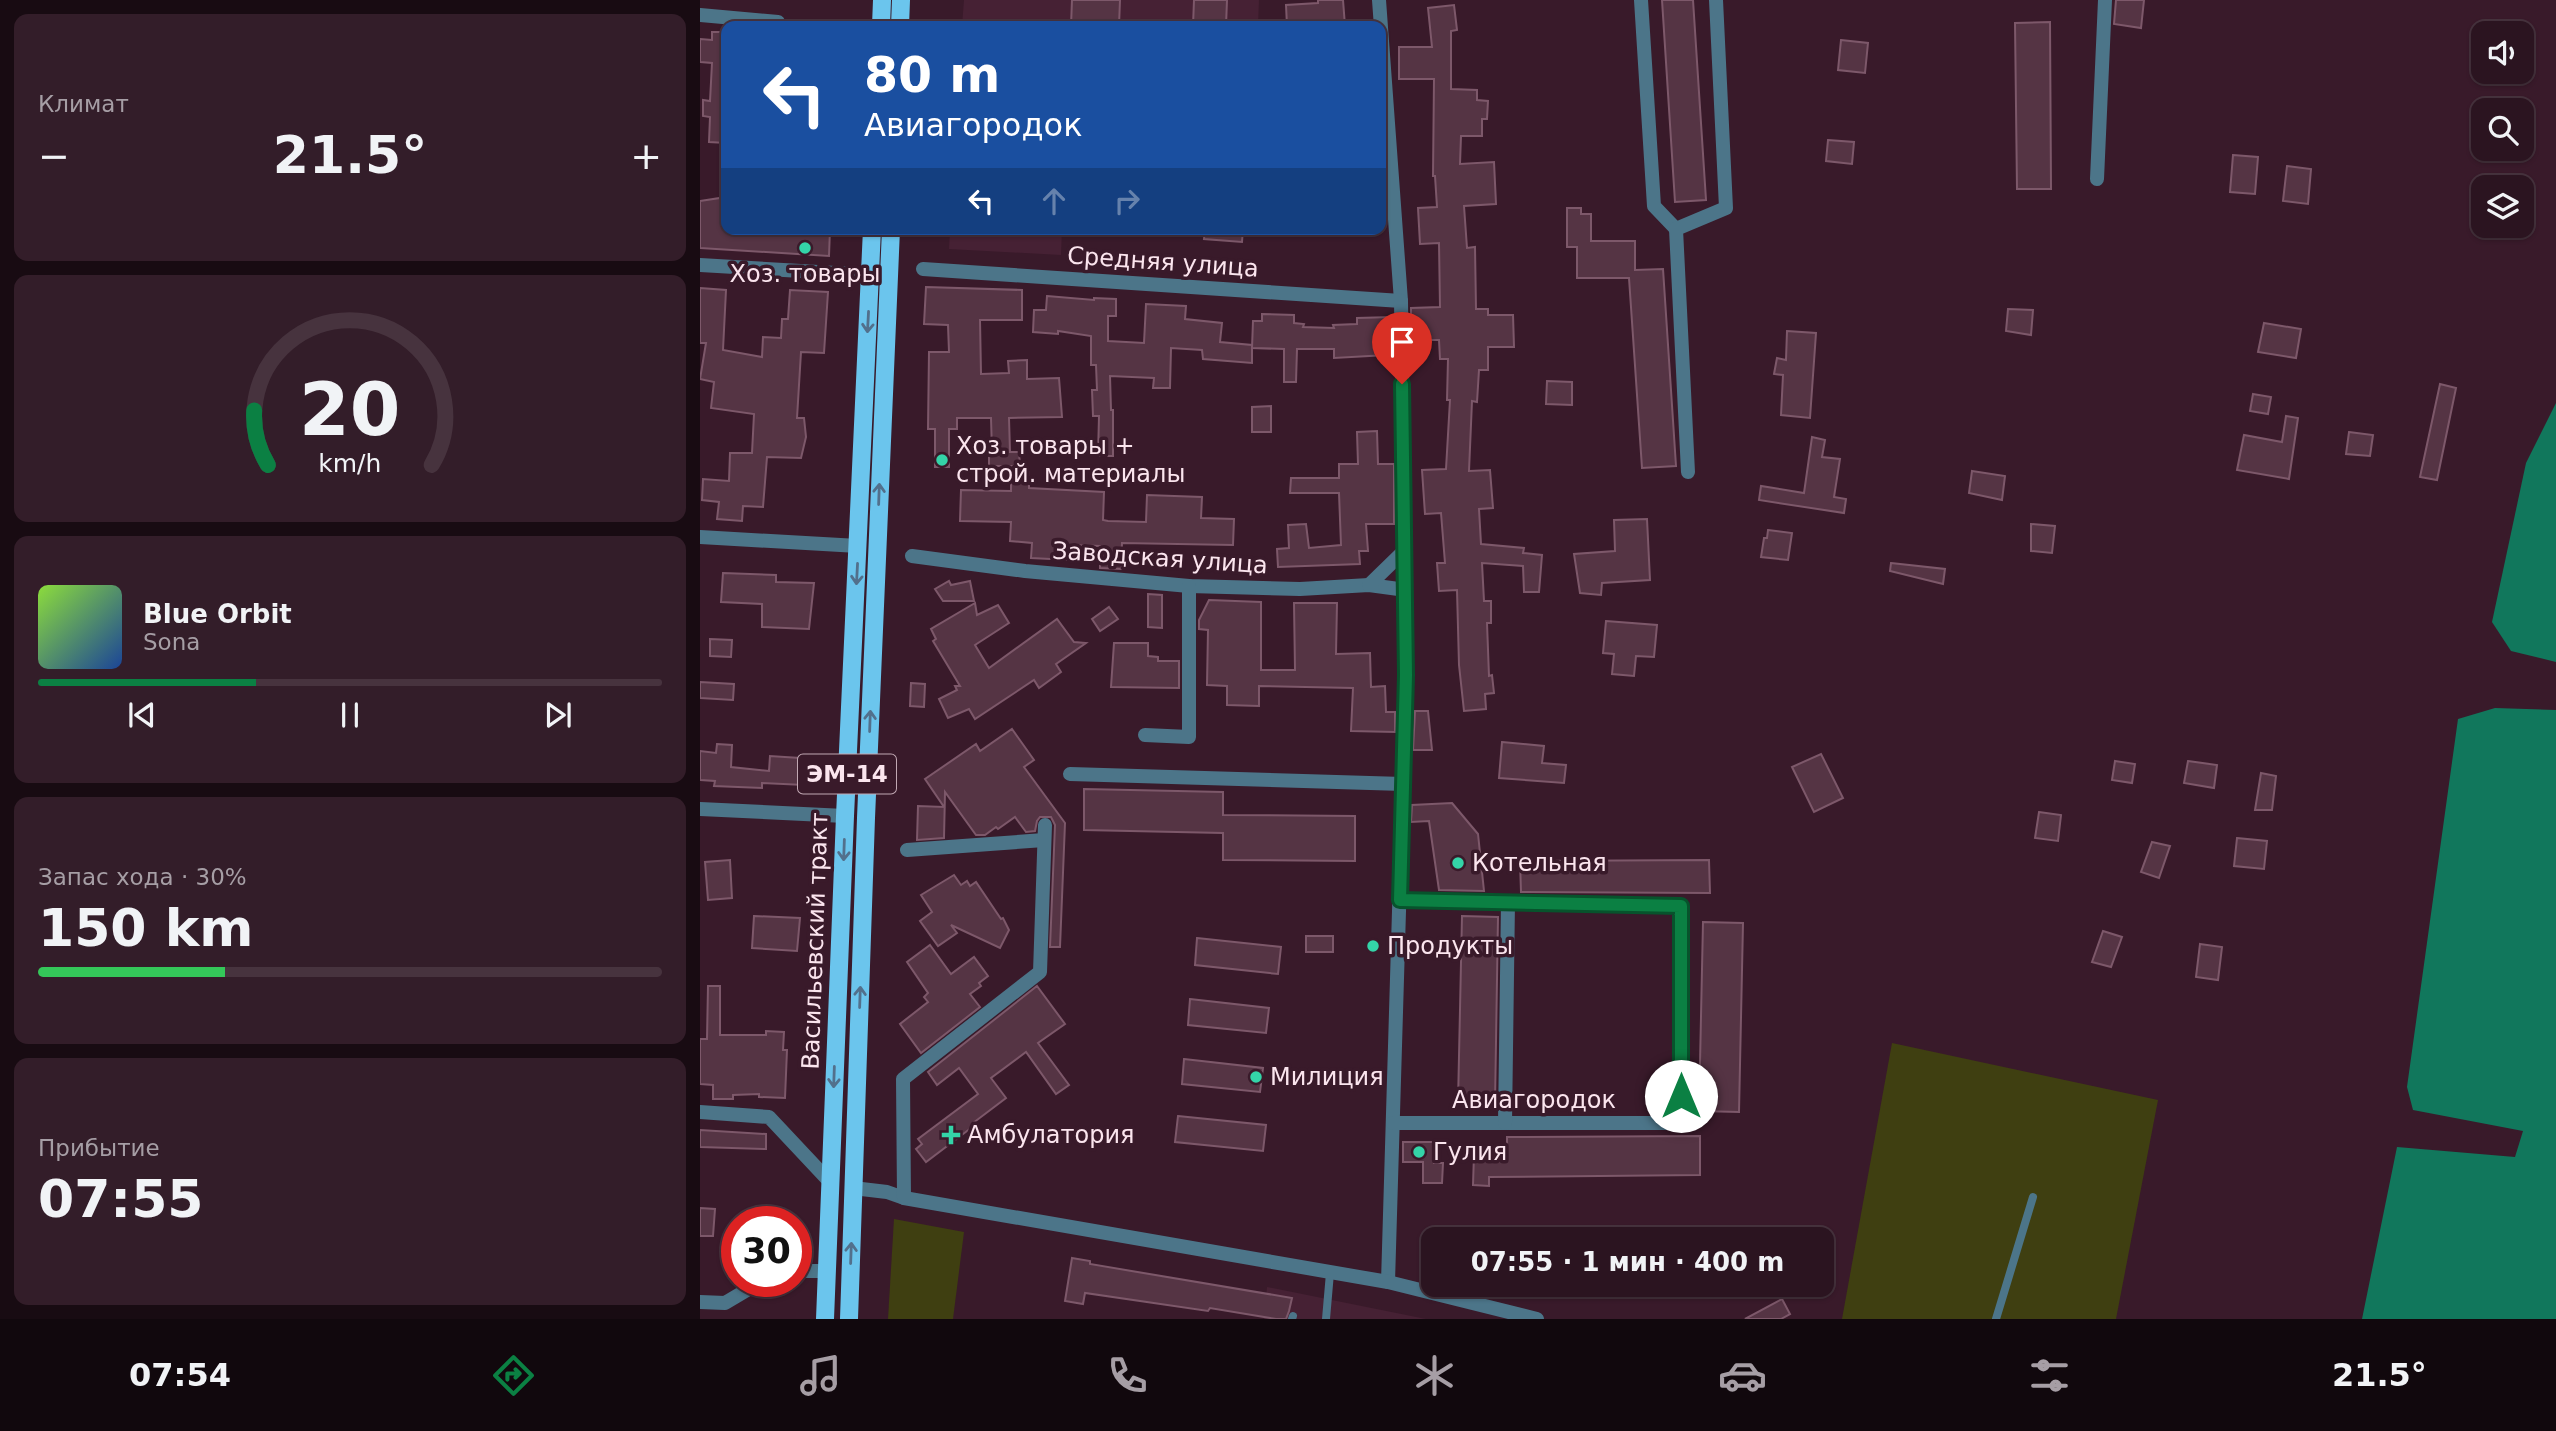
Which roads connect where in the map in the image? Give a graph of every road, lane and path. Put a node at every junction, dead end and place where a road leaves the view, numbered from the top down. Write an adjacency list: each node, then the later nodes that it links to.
1 (882, 0): 9 (main road)
2 (901, 0): 10 (main road)
3 (1379, 0): 11 (street)
4 (1641, 0): 14 (street)
5 (1716, 0): 14 (street)
6 (2105, 0): 13 (street)
7 (700, 15): 8 (street)
8 (767, 21)
9 (881, 21)
10 (900, 21)
11 (1381, 21)
12 (1386, 96): 20 (street)
13 (2096, 179)
14 (1675, 229): 21 (street)
15 (872, 235): 19 (main road, Васильевский тракт / ЭМ-14)
16 (891, 235): 41 (main road, Васильевский тракт / ЭМ-14, one-way to 16)
17 (700, 265): 19 (street)
18 (923, 269): 20 (street, Средняя улица)
19 (870, 275): 23 (main road, Васильевский тракт / ЭМ-14, one-way to 23)
20 (1401, 301): 24 (street)
21 (1688, 472)
22 (700, 537): 23 (street)
23 (858, 546): 33 (main road, Васильевский тракт / ЭМ-14, one-way to 33)
24 (1405, 550): 26 (street); 28 (street)
25 (912, 556): 27 (street, Заводская улица)
26 (1369, 585): 27 (street, Заводская улица); 28 (street, Заводская улица)
27 (1189, 586): 29 (street)
28 (1406, 590): 31 (street)
29 (1145, 735)
30 (1070, 774): 31 (street)
31 (1403, 784): 35 (street)
32 (700, 809): 33 (street)
33 (845, 816): 40 (main road, Васильевский тракт / ЭМ-14, one-way to 40)
34 (907, 850): 43 (street)
35 (1400, 900): 36 (street, Авиагородок); 38 (street)
36 (1508, 902): 39 (street); 39 (street, Авиагородок)
37 (700, 1112): 40 (street)
38 (1393, 1123): 39 (street, Авиагородок); 47 (street)
39 (1505, 1123)
40 (830, 1182): 45 (main road, Васильевский тракт / ЭМ-14)
41 (853, 1188): 43 (street); 51 (main road, Васильевский тракт / ЭМ-14, one-way to 41)
42 (2033, 1197): 54 (lane)
43 (904, 1198): 46 (street)
44 (812, 1271): 45 (street)
45 (827, 1271): 50 (main road, Васильевский тракт / ЭМ-14)
46 (1330, 1273): 47 (street); 52 (lane)
47 (1388, 1282): 53 (street)
48 (735, 1297): 49 (street)
49 (700, 1302)
50 (825, 1319)
51 (849, 1319)
52 (1326, 1319)
53 (1537, 1319)
54 (1996, 1319)

